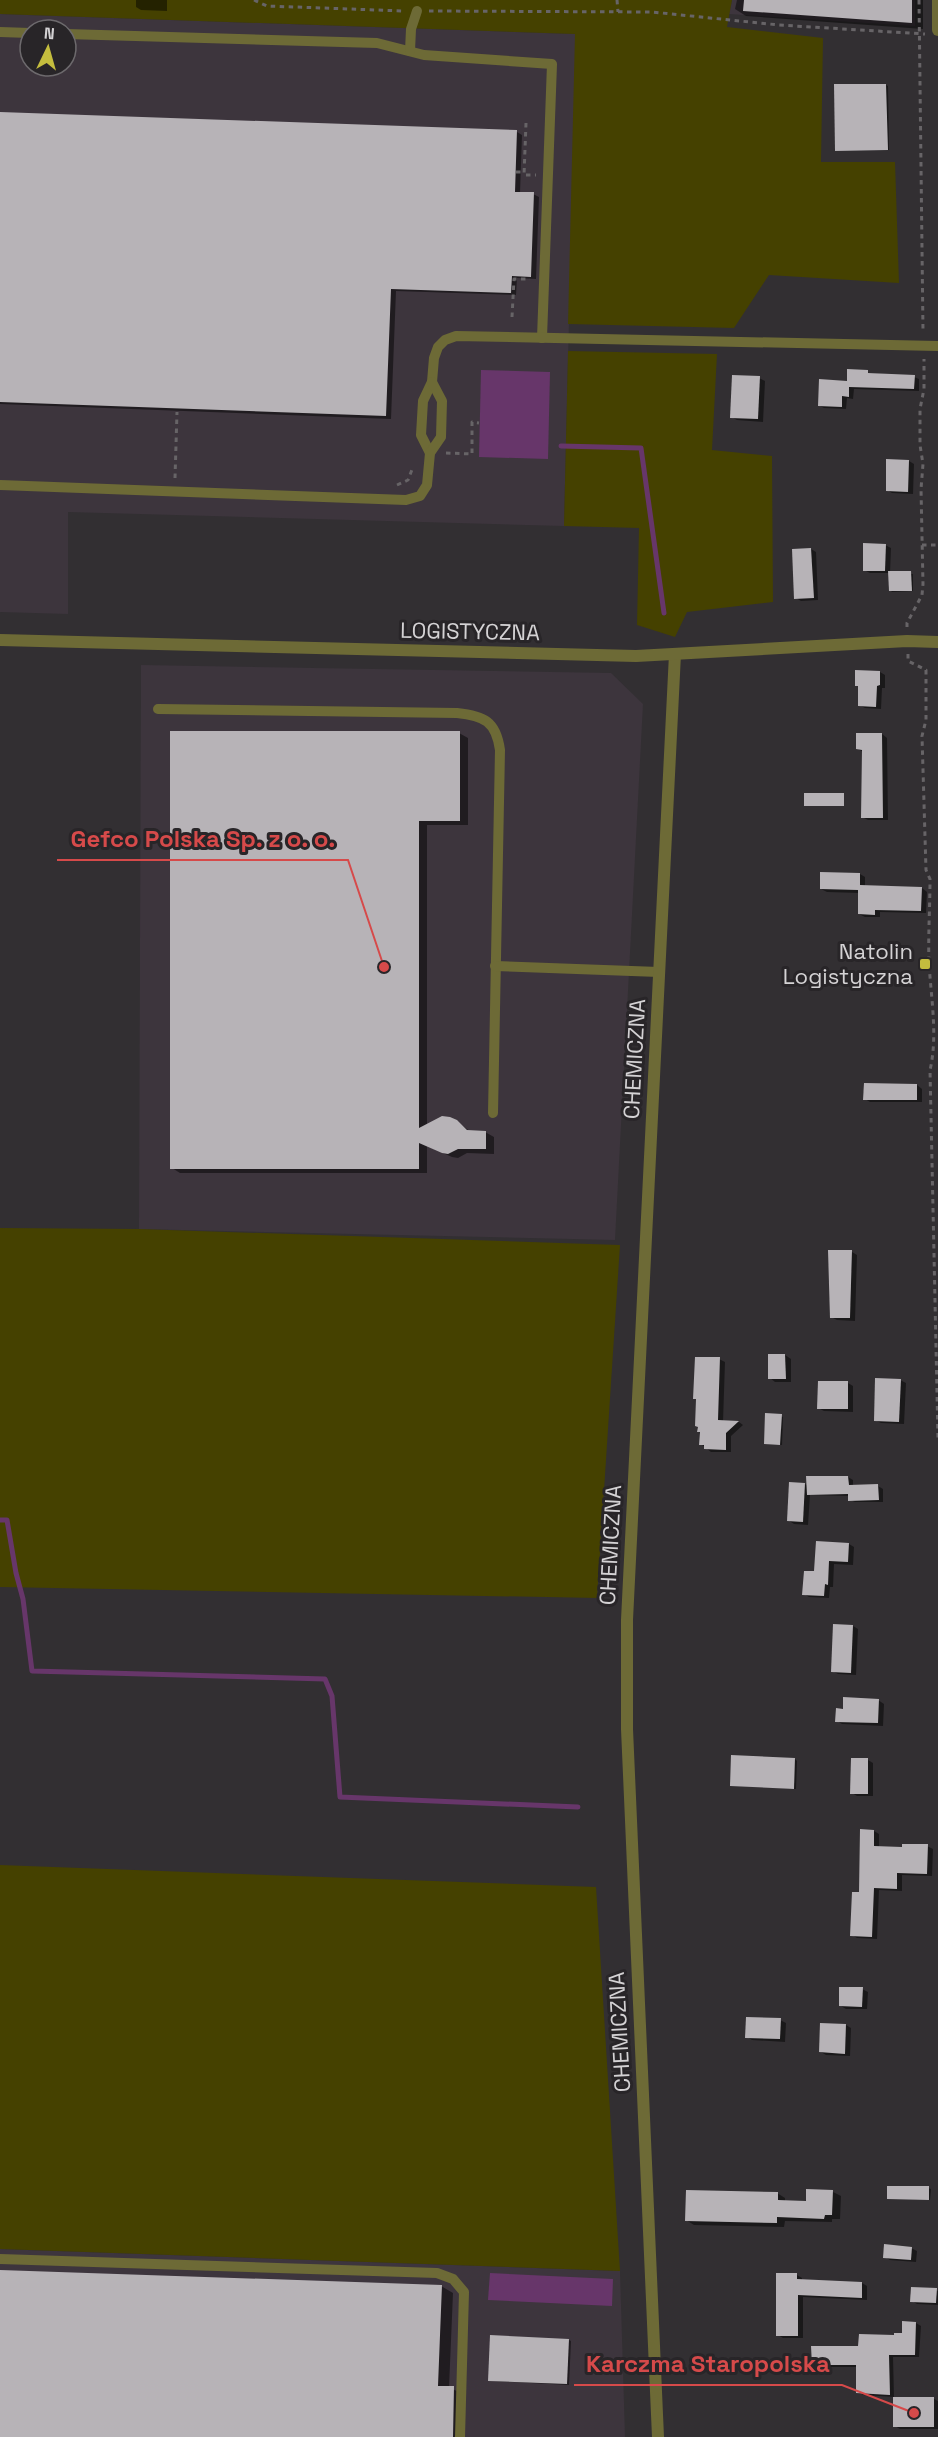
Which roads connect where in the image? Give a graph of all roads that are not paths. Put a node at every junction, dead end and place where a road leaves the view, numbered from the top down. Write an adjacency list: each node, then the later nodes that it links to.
1 (938, 0): 4 (street)
2 (417, 11): 7 (lane)
3 (0, 32): 5 (lane)
4 (933, 32)
5 (18, 33)
6 (78, 34): 7 (lane)
7 (410, 51): 8 (lane)
8 (542, 338): 9 (lane); 10 (lane)
9 (938, 346)
10 (432, 382): 11 (lane); 11 (lane)
11 (430, 453): 12 (lane)
12 (0, 485)
13 (0, 640): 15 (street, LOGISTYCZNA)
14 (938, 642): 15 (street, LOGISTYCZNA)
15 (675, 654): 18 (street, CHEMICZNA)
16 (158, 710): 17 (lane)
17 (495, 966): 18 (lane); 19 (lane)
18 (659, 972): 22 (street, CHEMICZNA)
19 (493, 1113)
20 (0, 2259): 21 (lane)
21 (460, 2437)
22 (658, 2437)

